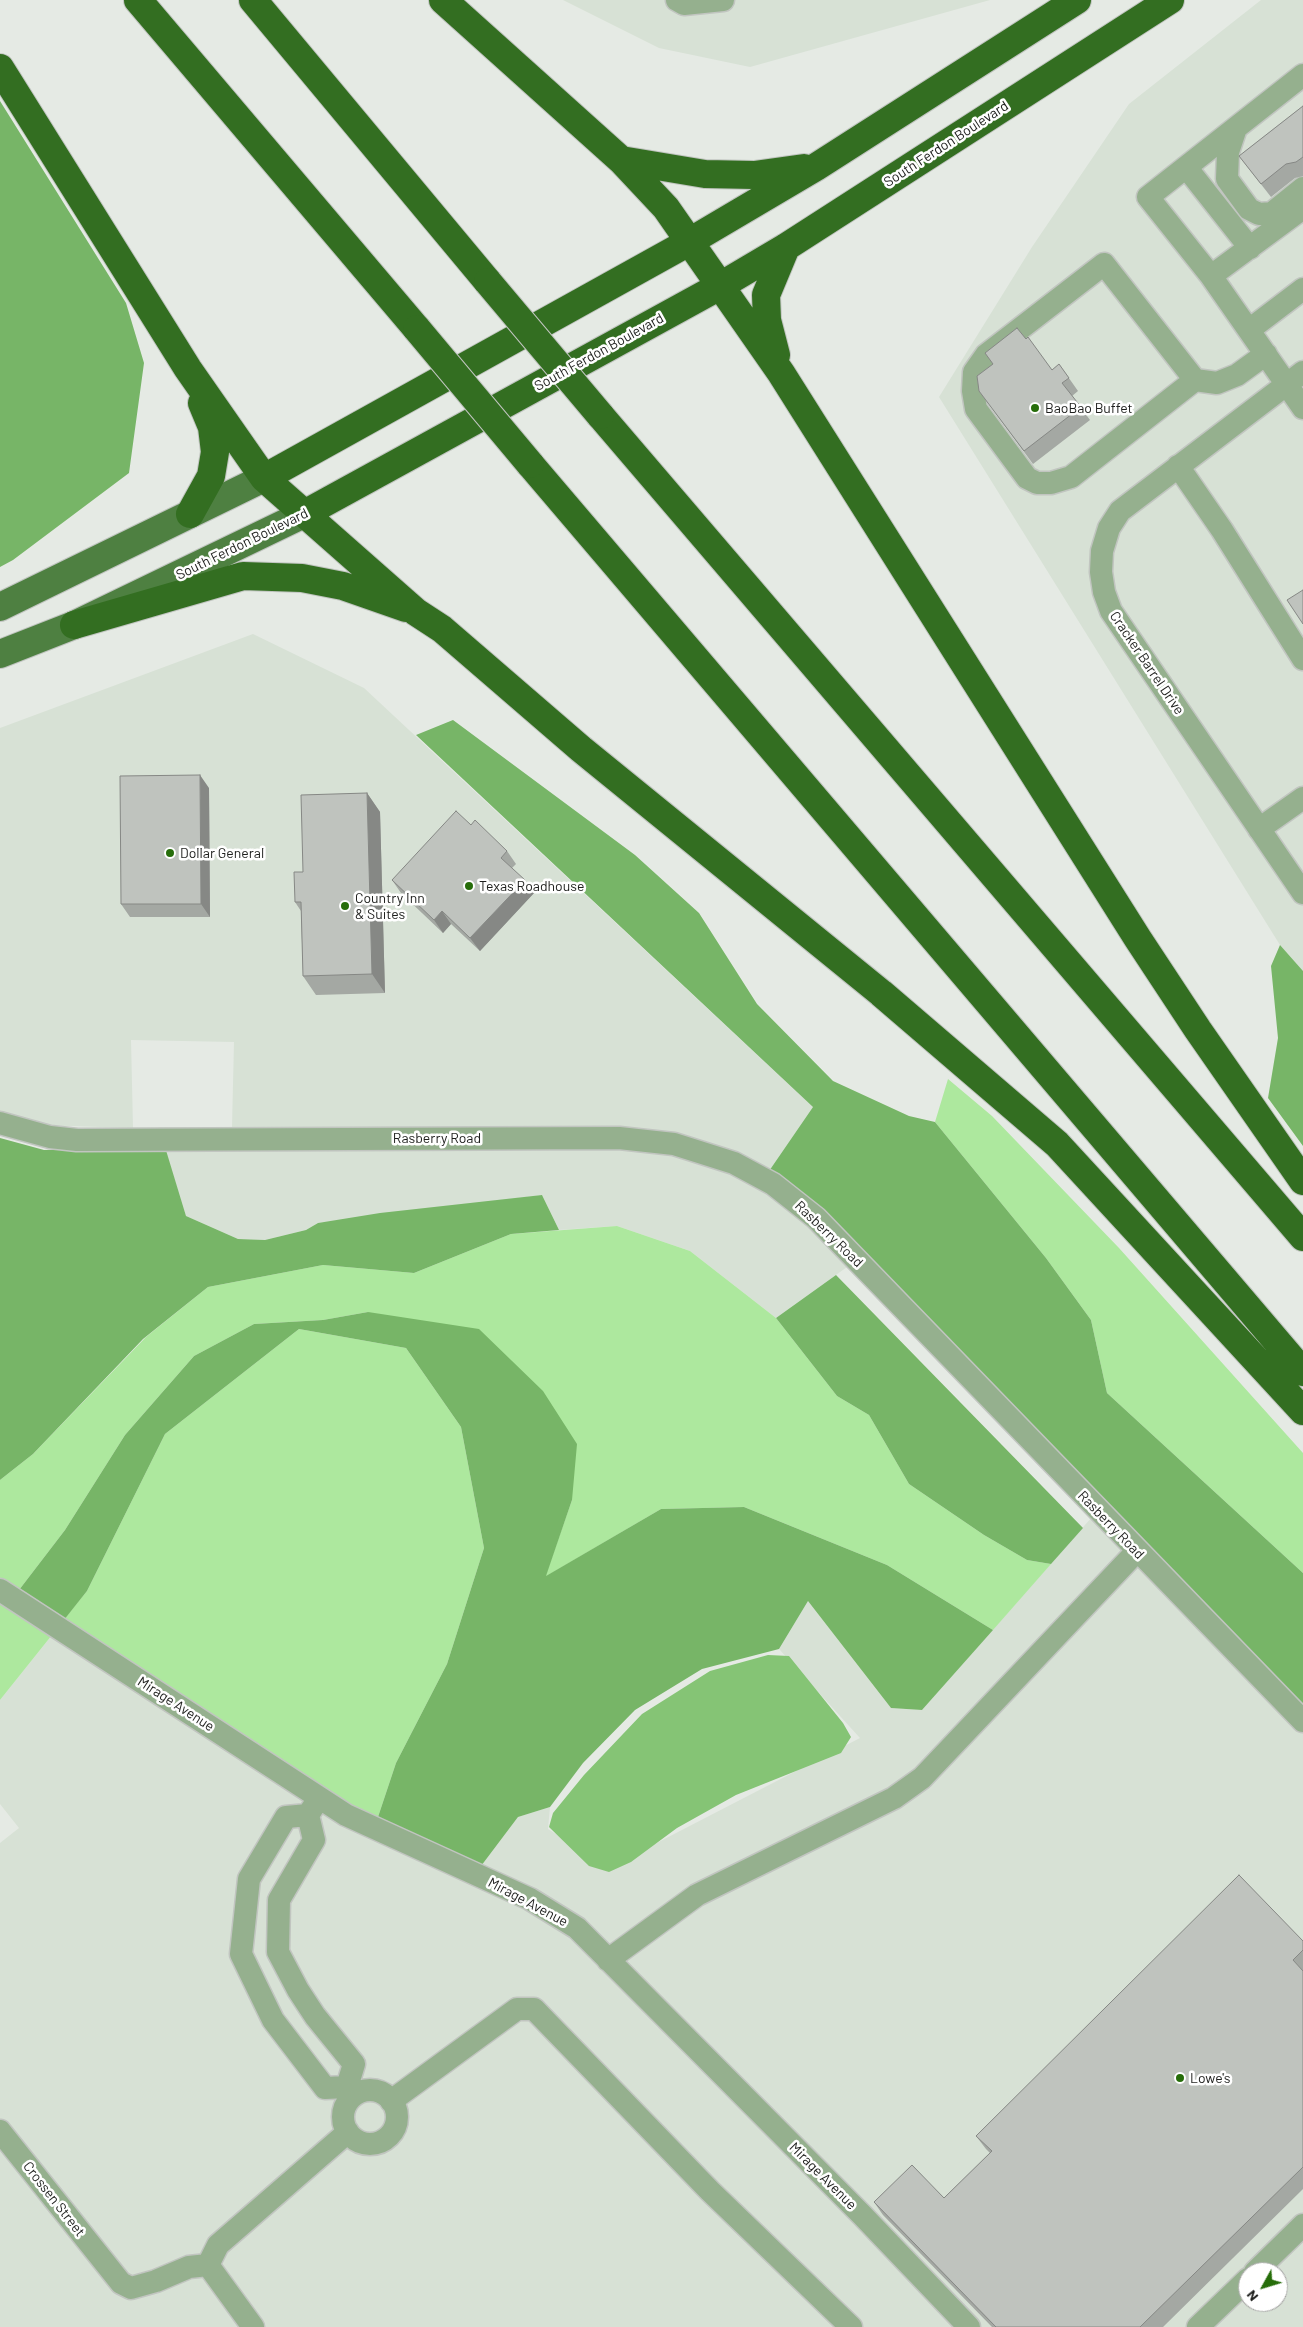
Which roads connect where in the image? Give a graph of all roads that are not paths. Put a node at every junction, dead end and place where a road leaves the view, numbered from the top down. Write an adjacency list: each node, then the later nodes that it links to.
1 (138, 0): 44 (highway, bridge)
2 (253, 0): 43 (highway, bridge)
3 (443, 0): 11 (highway)
4 (723, 0): 7 (street)
5 (1077, 0): 12 (highway)
6 (1170, 0): 17 (highway, South Ferdon Boulevard)
7 (683, 1)
8 (0, 68): 24 (highway)
9 (1303, 75): 10 (street)
10 (1236, 128): 13 (street); 14 (street)
11 (621, 160): 12 (highway); 16 (highway)
12 (816, 167): 16 (highway)
13 (1186, 167): 18 (street); 19 (street)
14 (1303, 188)
15 (1303, 208): 18 (street)
16 (689, 242): 20 (highway); 30 (highway)
17 (786, 247): 20 (highway, South Ferdon Boulevard); 25 (highway)
18 (1250, 248): 19 (street)
19 (1211, 276): 22 (street)
20 (720, 286): 25 (highway); 31 (highway, South Ferdon Boulevard)
21 (1303, 289): 22 (street)
22 (1250, 330): 23 (street)
23 (1266, 354): 26 (street); 27 (street)
24 (188, 369): 30 (highway); 32 (highway)
25 (781, 373): 42 (highway)
26 (1295, 378): 28 (street); 29 (street, Cracker Barrel Drive)
27 (1195, 380): 27 (street)
28 (1303, 408)
29 (1178, 466): 37 (street); 39 (street, Cracker Barrel Drive)
30 (264, 478): 31 (highway); 32 (main road)
31 (306, 513): 34 (highway); 35 (main road, South Ferdon Boulevard)
32 (190, 514): 33 (main road)
33 (0, 607)
34 (416, 612): 35 (highway); 45 (highway)
35 (74, 624): 36 (main road, South Ferdon Boulevard)
36 (0, 654)
37 (1303, 659)
38 (1303, 798): 39 (street)
39 (1259, 829): 40 (street, Cracker Barrel Drive)
40 (1303, 894)
41 (0, 1123): 46 (street, Rasberry Road)
42 (1303, 1181)
43 (1303, 1237)
44 (1303, 1372)
45 (1303, 1411)
46 (1137, 1551): 48 (street, Rasberry Road); 52 (street)
47 (0, 1590): 49 (street, Mirage Avenue)
48 (1303, 1721)
49 (314, 1807): 50 (street); 51 (street); 52 (street, Mirage Avenue)
50 (244, 1920): 51 (street); 54 (street)
51 (279, 1921): 53 (street)
52 (608, 1960): 65 (street, Mirage Avenue)
53 (330, 2034): 54 (street); 55 (street)
54 (303, 2057): 55 (street)
55 (350, 2091): 56 (street); 58 (street)
56 (392, 2101): 58 (street); 64 (street)
57 (0, 2131): 61 (street, Crossen Street)
58 (348, 2132): 61 (street)
59 (1303, 2225): 60 (street)
60 (1265, 2262)
61 (208, 2265): 63 (street)
62 (1238, 2289): 66 (street)
63 (253, 2327)
64 (851, 2327)
65 (969, 2327)
66 (1198, 2327)

